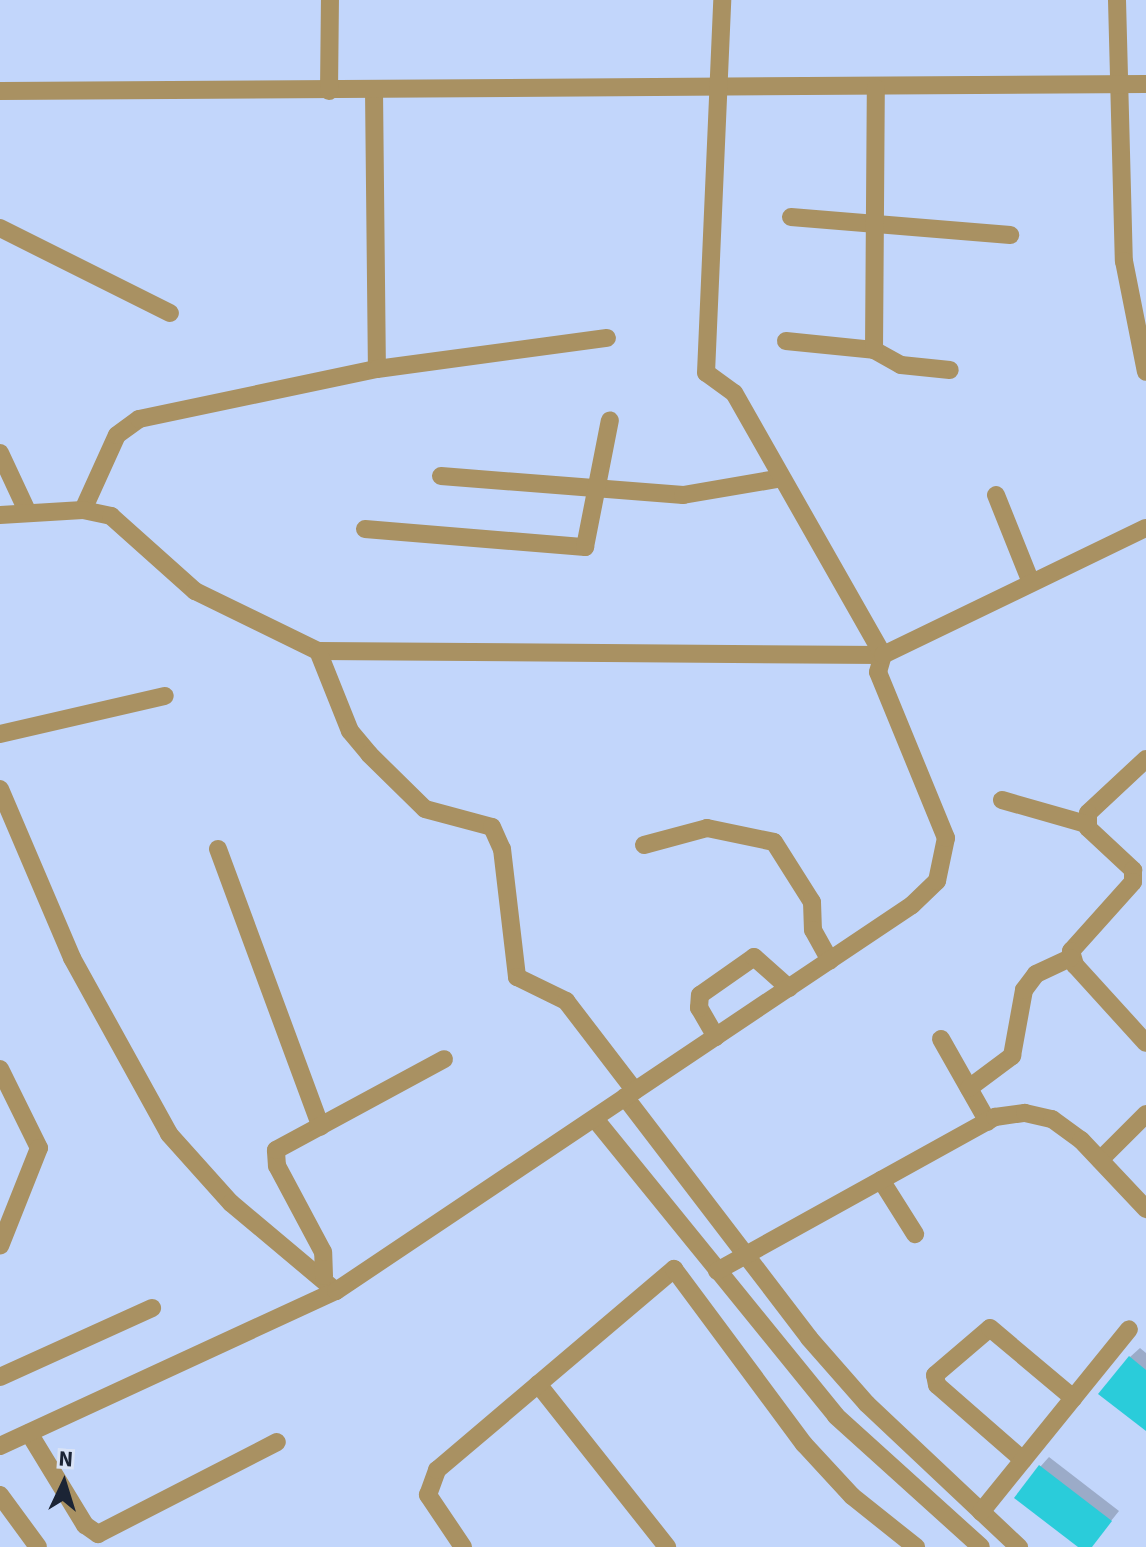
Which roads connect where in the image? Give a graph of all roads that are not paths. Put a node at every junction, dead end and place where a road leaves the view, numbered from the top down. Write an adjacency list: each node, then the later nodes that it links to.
1 (330, 0): 9 (street)
2 (722, 0): 10 (street)
3 (1117, 0): 4 (street)
4 (1116, 84): 5 (street); 6 (street); 19 (street)
5 (1146, 84)
6 (876, 88): 10 (street); 12 (street)
7 (374, 90): 9 (street); 10 (street); 20 (street)
8 (0, 91): 9 (street)
9 (329, 91)
10 (719, 91): 25 (street)
11 (791, 217): 12 (street)
12 (875, 225): 14 (street); 18 (street)
13 (0, 228): 15 (street)
14 (1010, 235)
15 (170, 313)
16 (607, 338): 20 (street)
17 (786, 341): 18 (street)
18 (874, 350): 21 (street)
19 (1146, 367)
20 (377, 369): 28 (street)
21 (950, 370)
22 (610, 420): 26 (street)
23 (0, 453): 29 (street)
24 (441, 476): 26 (street)
25 (782, 478): 26 (street); 35 (street)
26 (598, 489): 32 (street)
27 (996, 495): 33 (street)
28 (83, 510): 29 (street); 34 (street)
29 (28, 513): 30 (street)
30 (0, 515)
31 (1146, 528): 33 (street)
32 (365, 529)
33 (1030, 580): 35 (street)
34 (318, 651): 35 (street); 53 (street)
35 (883, 655): 45 (street)
36 (165, 696): 37 (street)
37 (0, 734)
38 (1146, 759): 41 (street)
39 (0, 789): 65 (street)
40 (1002, 800): 41 (street)
41 (1086, 824): 44 (street)
42 (644, 845): 45 (street)
43 (218, 849): 57 (street)
44 (1071, 958): 49 (street); 52 (street)
45 (830, 961): 46 (street)
46 (789, 988): 47 (street); 47 (street)
47 (716, 1037): 53 (street)
48 (941, 1039): 52 (street)
49 (1146, 1043)
50 (444, 1059): 57 (street)
51 (0, 1069): 62 (street)
52 (969, 1088): 56 (street)
53 (630, 1094): 55 (street); 63 (street)
54 (1146, 1114): 58 (street)
55 (595, 1119): 64 (street); 65 (street)
56 (988, 1122): 58 (street); 59 (street)
57 (321, 1127): 65 (street)
58 (1100, 1160): 60 (street)
59 (881, 1180): 61 (street); 63 (street)
60 (1146, 1209)
61 (915, 1234)
62 (0, 1246)
63 (742, 1256): 64 (street); 76 (street)
64 (717, 1271): 81 (street)
65 (330, 1284): 71 (street)
66 (152, 1308): 68 (street)
67 (1129, 1329): 70 (street)
68 (0, 1377)
69 (538, 1384): 78 (street); 79 (street); 80 (street)
70 (1073, 1398): 74 (street); 74 (street)
71 (29, 1433): 72 (street); 73 (street)
72 (277, 1442)
73 (0, 1446)
74 (1023, 1460): 76 (street)
75 (0, 1495): 77 (street)
76 (981, 1512): 82 (street)
77 (38, 1547)
78 (463, 1547)
79 (667, 1547)
80 (916, 1547)
81 (981, 1547)
82 (1019, 1547)

